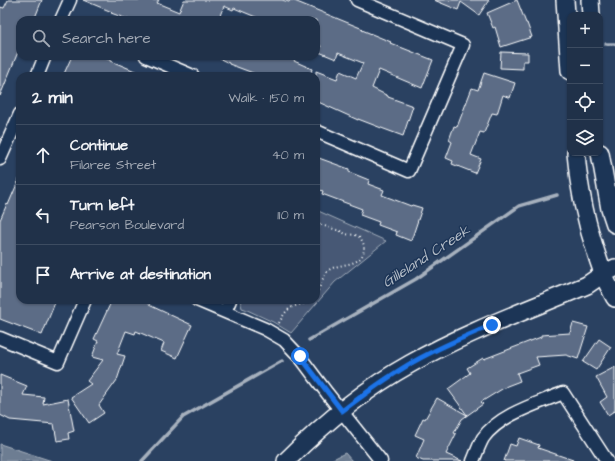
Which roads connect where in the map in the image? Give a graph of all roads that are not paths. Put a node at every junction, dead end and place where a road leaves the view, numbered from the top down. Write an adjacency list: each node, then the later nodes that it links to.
1 (70, 0): 6 (street)
2 (357, 0): 13 (street)
3 (565, 0): 7 (street)
4 (590, 0): 5 (street)
5 (590, 12)
6 (64, 16)
7 (568, 48)
8 (43, 60): 10 (street)
9 (155, 60): 11 (street)
10 (39, 72)
11 (181, 72)
12 (16, 123): 16 (street)
13 (320, 132)
14 (576, 156): 18 (street)
15 (600, 156): 17 (street)
16 (0, 159)
17 (615, 224)
18 (609, 271): 19 (street); 25 (street)
19 (615, 298)
20 (83, 304): 24 (street)
21 (206, 304): 23 (street)
22 (228, 304): 23 (street)
23 (225, 312): 25 (street)
24 (0, 338)
25 (342, 411): 26 (street); 27 (street)
26 (286, 461)
27 (382, 461)
28 (473, 461): 29 (street)
29 (607, 461)

